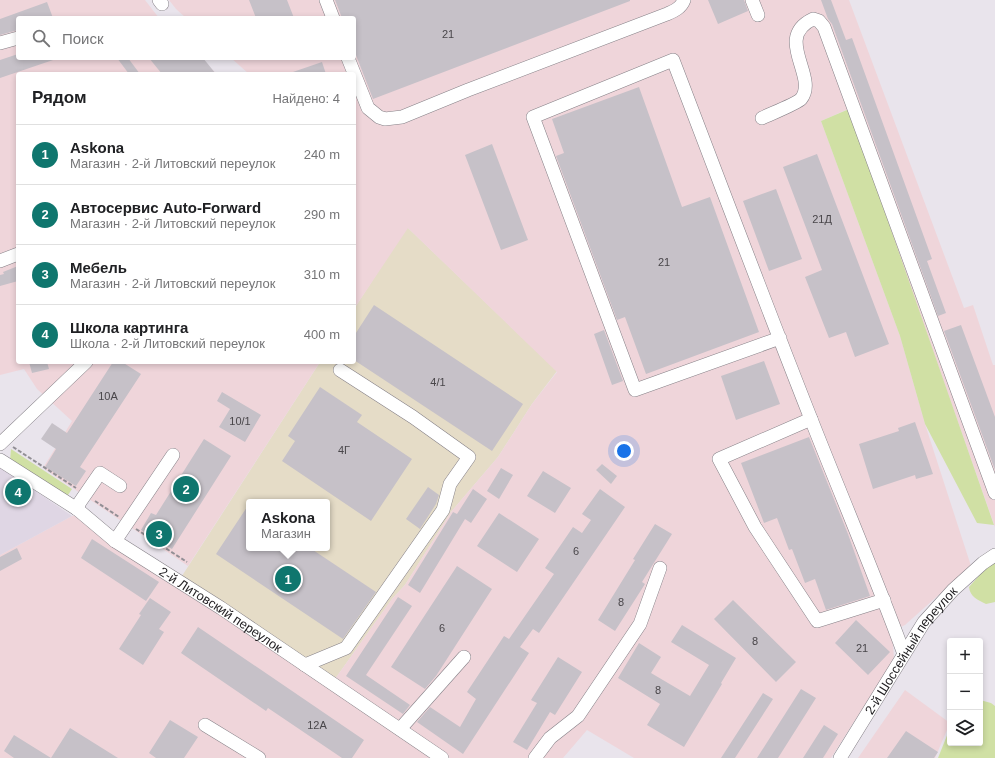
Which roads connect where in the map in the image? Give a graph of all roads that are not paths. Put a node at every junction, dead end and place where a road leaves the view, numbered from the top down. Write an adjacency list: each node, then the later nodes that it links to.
1 (326, 0): 5 (street)
2 (684, 0): 10 (street)
3 (752, 0): 4 (street)
4 (758, 15)
5 (332, 16)
6 (16, 39): 7 (street)
7 (0, 43)
8 (349, 60): 9 (street)
9 (354, 72)
10 (356, 78)
11 (762, 118): 22 (street)
12 (16, 255): 13 (street)
13 (0, 261)
14 (780, 338): 14 (street); 17 (street)
15 (84, 364): 18 (street)
16 (340, 370): 30 (street)
17 (811, 419): 27 (street); 27 (street)
18 (0, 444)
19 (173, 455): 24 (street)
20 (0, 460): 23 (street, 2-й Литовский переулок)
21 (120, 486): 23 (street)
22 (995, 493)
23 (77, 509): 24 (street, 2-й Литовский переулок)
24 (115, 542): 30 (street, 2-й Литовский переулок)
25 (995, 555): 28 (street, 2-й Шоссейный переулок)
26 (660, 568): 36 (street)
27 (884, 600): 28 (street)
28 (904, 654): 37 (street, 2-й Шоссейный переулок)
29 (464, 657): 32 (street)
30 (305, 665): 32 (street, 2-й Литовский переулок)
31 (204, 725): 34 (street)
32 (400, 729): 33 (street, 2-й Литовский переулок)
33 (422, 753): 35 (street, 2-й Литовский переулок)
34 (259, 758)
35 (442, 758)
36 (535, 758)
37 (840, 758)

